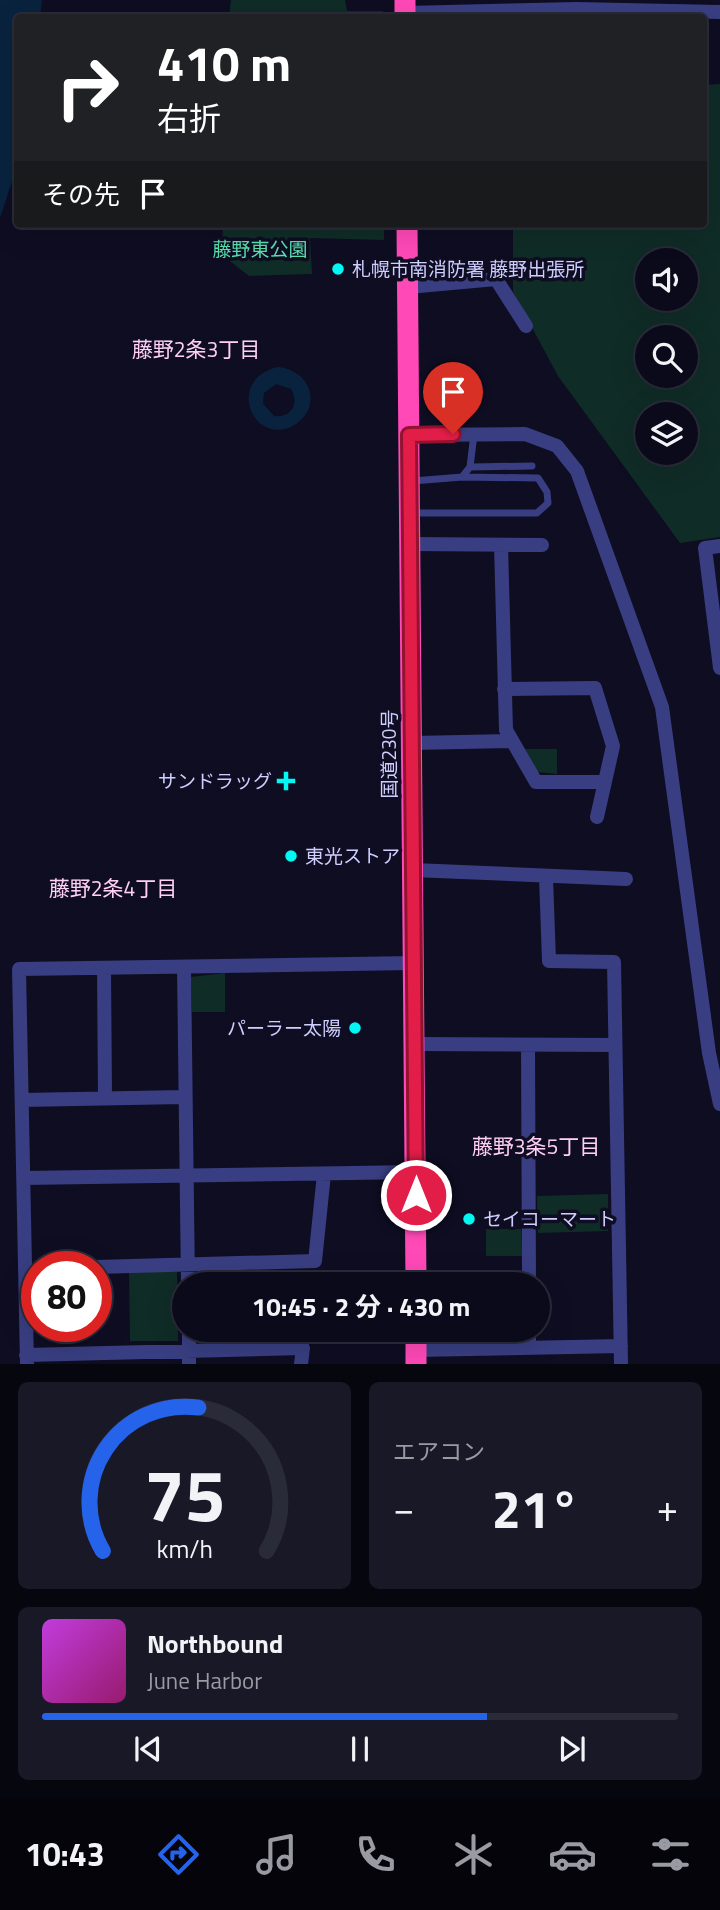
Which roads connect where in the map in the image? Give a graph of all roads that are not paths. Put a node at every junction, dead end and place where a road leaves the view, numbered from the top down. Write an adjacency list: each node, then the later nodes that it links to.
1 (577, 5): 2 (street); 4 (street)
2 (638, 5): 3 (street)
3 (689, 6): 5 (street)
4 (405, 10)
5 (720, 12)
6 (407, 228): 7 (highway, 国道230号)
7 (408, 287): 8 (street); 10 (highway, 国道230号)
8 (526, 327)
9 (474, 434): 10 (street); 12 (lane); 35 (street)
10 (409, 435): 14 (highway, 国道230号)
11 (532, 466): 12 (lane)
12 (470, 467): 13 (lane)
13 (462, 477): 14 (lane); 15 (lane)
14 (409, 481): 15 (highway, 国道230号)
15 (410, 513): 16 (highway, 国道230号)
16 (410, 544): 17 (street); 23 (highway, 国道230号)
17 (501, 545): 18 (street); 21 (street)
18 (542, 545)
19 (720, 546): 20 (street)
20 (720, 668)
21 (505, 689): 22 (street); 24 (street)
22 (512, 741): 23 (street); 24 (street)
23 (411, 743): 26 (highway, 国道230号)
24 (606, 782): 25 (street)
25 (597, 817)
26 (413, 870): 27 (street); 29 (highway, 国道230号)
27 (545, 877): 28 (street); 34 (street)
28 (626, 879)
29 (413, 963): 30 (street); 32 (highway, 国道230号)
30 (184, 967): 31 (street); 36 (street)
31 (104, 968): 37 (street); 38 (street)
32 (415, 1044): 33 (street); 40 (highway, 国道230号)
33 (528, 1045): 34 (street); 49 (street)
34 (615, 1045): 51 (street)
35 (714, 1053): 39 (street)
36 (184, 1097): 37 (street); 41 (street)
37 (105, 1098): 38 (street)
38 (22, 1100): 43 (street)
39 (720, 1104)
40 (416, 1172): 42 (street); 48 (highway, 国道230号)
41 (186, 1174): 42 (street); 43 (street); 45 (street)
42 (324, 1174): 45 (street)
43 (24, 1178): 44 (street)
44 (30, 1251)
45 (188, 1265): 46 (street); 47 (street)
46 (112, 1267)
47 (188, 1272)
48 (416, 1272)
49 (529, 1272)
50 (530, 1342): 53 (street)
51 (621, 1346): 53 (street); 57 (street)
52 (416, 1348): 53 (street)
53 (530, 1348)
54 (189, 1357): 55 (street); 56 (street)
55 (27, 1359)
56 (301, 1364)
57 (621, 1364)

